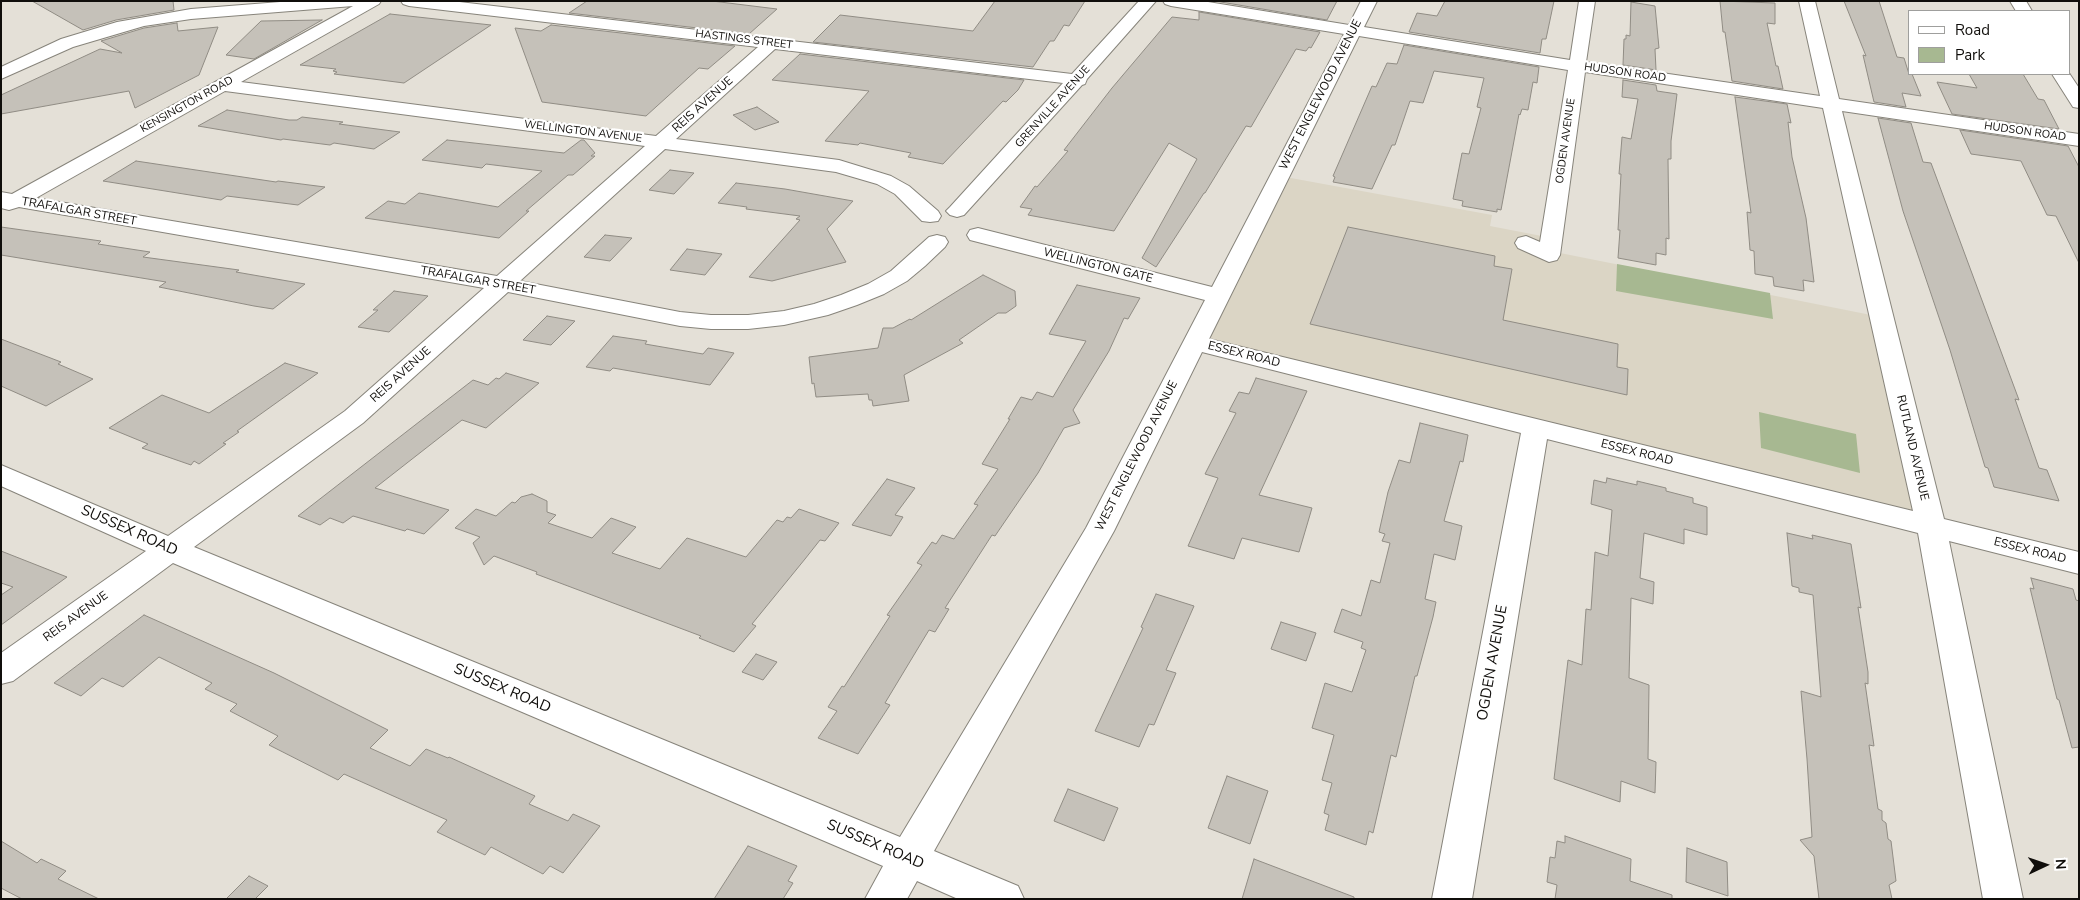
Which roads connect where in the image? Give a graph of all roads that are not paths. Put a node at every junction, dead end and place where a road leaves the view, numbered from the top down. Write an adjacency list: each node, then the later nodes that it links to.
1 (356, 1): 9 (street)
2 (372, 1): 16 (street, KENSINGTON ROAD)
3 (409, 1): 11 (street, HASTINGS STREET)
4 (1148, 1): 15 (street, GRENVILLE AVENUE)
5 (1171, 1): 10 (street, HUDSON ROAD)
6 (1369, 1): 10 (street, WEST ENGLEWOOD AVENUE)
7 (1587, 1): 12 (street, OGDEN AVENUE)
8 (1807, 1): 17 (street, RUTLAND AVENUE)
9 (293, 4): 13 (street)
10 (1354, 30): 12 (street, HUDSON ROAD); 28 (street, WEST ENGLEWOOD AVENUE)
11 (771, 44): 15 (street, HASTINGS STREET); 20 (street, REIS AVENUE)
12 (1577, 66): 17 (street, HUDSON ROAD); 26 (street, OGDEN AVENUE)
13 (1, 74)
14 (2062, 75): 18 (street)
15 (1079, 80): 22 (street, GRENVILLE AVENUE)
16 (223, 85): 20 (street, WELLINGTON AVENUE); 21 (street, KENSINGTON ROAD)
17 (1831, 103): 19 (street, HUDSON ROAD); 32 (street, RUTLAND AVENUE)
18 (2079, 104)
19 (2079, 140)
20 (661, 142): 23 (street, WELLINGTON AVENUE); 27 (street, REIS AVENUE)
21 (6, 202): 27 (street, TRAFALGAR STREET)
22 (957, 211): 23 (street); 24 (street)
23 (930, 216): 25 (street)
24 (978, 235): 25 (street); 28 (street, WELLINGTON GATE)
25 (937, 242): 27 (street, TRAFALGAR STREET)
26 (1526, 242)
27 (502, 284): 33 (street, REIS AVENUE)
28 (1219, 296): 29 (street, WEST ENGLEWOOD AVENUE)
29 (1195, 343): 30 (street, ESSEX ROAD); 36 (street, WEST ENGLEWOOD AVENUE)
30 (1535, 428): 32 (street, ESSEX ROAD); 39 (street, OGDEN AVENUE)
31 (1, 475): 33 (street, SUSSEX ROAD)
32 (1931, 526): 34 (street, ESSEX ROAD); 40 (street, RUTLAND AVENUE)
33 (170, 550): 35 (street, REIS AVENUE); 36 (street, SUSSEX ROAD)
34 (2079, 563)
35 (1, 671)
36 (907, 858): 37 (street, WEST ENGLEWOOD AVENUE); 38 (street, SUSSEX ROAD)
37 (885, 899)
38 (1004, 899)
39 (1452, 899)
40 (2003, 899)

